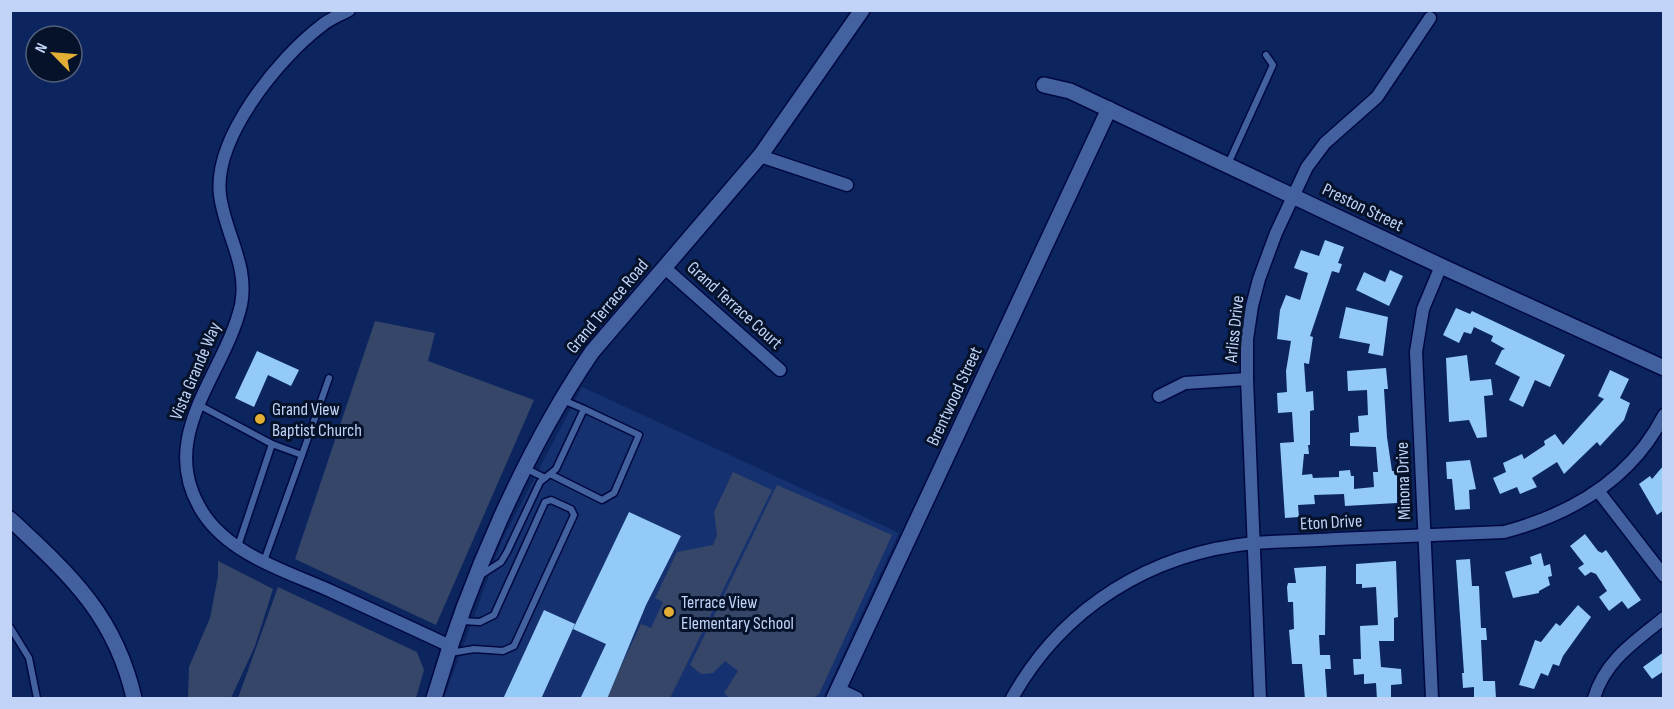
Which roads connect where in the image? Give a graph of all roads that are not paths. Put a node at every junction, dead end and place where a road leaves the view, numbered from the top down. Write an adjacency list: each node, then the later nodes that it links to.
1 (349, 10): 19 (street, Vista Grande Way)
2 (862, 10): 7 (street, Grand Terrace Road)
3 (1430, 18): 10 (street, Arliss Drive)
4 (1266, 55): 8 (lane)
5 (1044, 85): 6 (street, Preston Street)
6 (1110, 109): 8 (street, Preston Street); 38 (street, Brentwood Street)
7 (760, 156): 9 (street); 12 (street, Grand Terrace Road)
8 (1228, 165): 10 (street, Preston Street)
9 (847, 185)
10 (1293, 195): 11 (street, Preston Street); 16 (street, Arliss Drive)
11 (1441, 266): 13 (street, Preston Street); 28 (street, Minona Drive)
12 (665, 268): 14 (street, Grand Terrace Court); 18 (street, Grand Terrace Road)
13 (1664, 368)
14 (780, 370)
15 (329, 378): 23 (lane)
16 (1247, 379): 17 (street); 29 (street, Arliss Drive)
17 (1159, 396)
18 (563, 399): 20 (lane); 24 (street, Grand Terrace Road)
19 (198, 405): 22 (lane); 30 (street, Vista Grande Way)
20 (584, 409): 25 (lane); 25 (lane)
21 (1664, 415): 26 (street, Eton Drive)
22 (272, 444): 23 (lane); 30 (lane)
23 (302, 455): 31 (lane)
24 (527, 469): 25 (lane); 33 (street, Grand Terrace Road)
25 (547, 476): 33 (lane)
26 (1599, 492): 28 (street, Eton Drive); 32 (street)
27 (10, 519): 40 (street)
28 (1422, 535): 29 (street, Eton Drive); 45 (street, Minona Drive)
29 (1253, 543): 43 (street, Eton Drive); 44 (street, Arliss Drive)
30 (238, 547): 31 (street, Vista Grande Way)
31 (264, 561): 37 (street, Vista Grande Way)
32 (1664, 576)
33 (478, 577): 35 (street, Grand Terrace Road)
34 (1664, 618): 46 (street)
35 (462, 621): 37 (street, Grand Terrace Road); 37 (lane)
36 (10, 627): 39 (lane)
37 (451, 650): 41 (street, Grand Terrace Road)
38 (836, 694): 42 (street)
39 (37, 699)
40 (134, 699)
41 (434, 699)
42 (857, 699)
43 (1012, 699)
44 (1260, 699)
45 (1432, 699)
46 (1593, 699)

